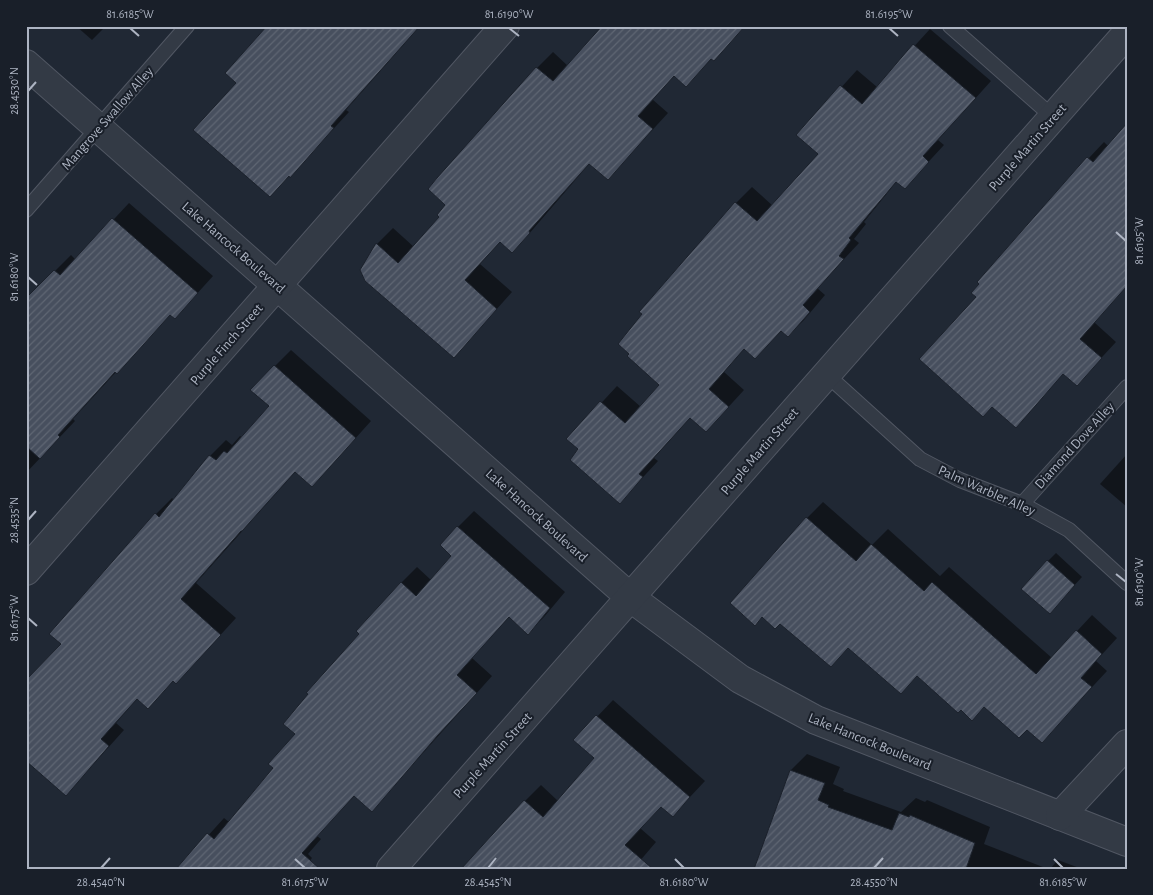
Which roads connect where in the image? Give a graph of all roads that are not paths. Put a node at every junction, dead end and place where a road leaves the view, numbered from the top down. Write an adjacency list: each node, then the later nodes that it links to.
1 (187, 26): 7 (lane, Mangrove Swallow Alley)
2 (506, 26): 9 (street, Purple Finch Street)
3 (950, 26): 6 (lane)
4 (1127, 33): 6 (street, Purple Martin Street)
5 (26, 64): 7 (street, Lake Hancock Boulevard)
6 (1053, 117): 10 (street, Purple Martin Street)
7 (98, 128): 8 (lane, Mangrove Swallow Alley); 9 (street, Lake Hancock Boulevard)
8 (26, 210)
9 (278, 285): 13 (street, Purple Finch Street); 15 (street, Lake Hancock Boulevard)
10 (826, 374): 12 (lane, Palm Warbler Alley); 15 (street, Purple Martin Street)
11 (1127, 386): 12 (lane, Diamond Dove Alley)
12 (1022, 504): 14 (lane, Palm Warbler Alley)
13 (26, 571)
14 (1127, 583)
15 (631, 598): 17 (street, Lake Hancock Boulevard); 19 (street, Purple Martin Street)
16 (1127, 744): 17 (street)
17 (1060, 816): 18 (street, Lake Hancock Boulevard)
18 (1127, 842)
19 (391, 869)

